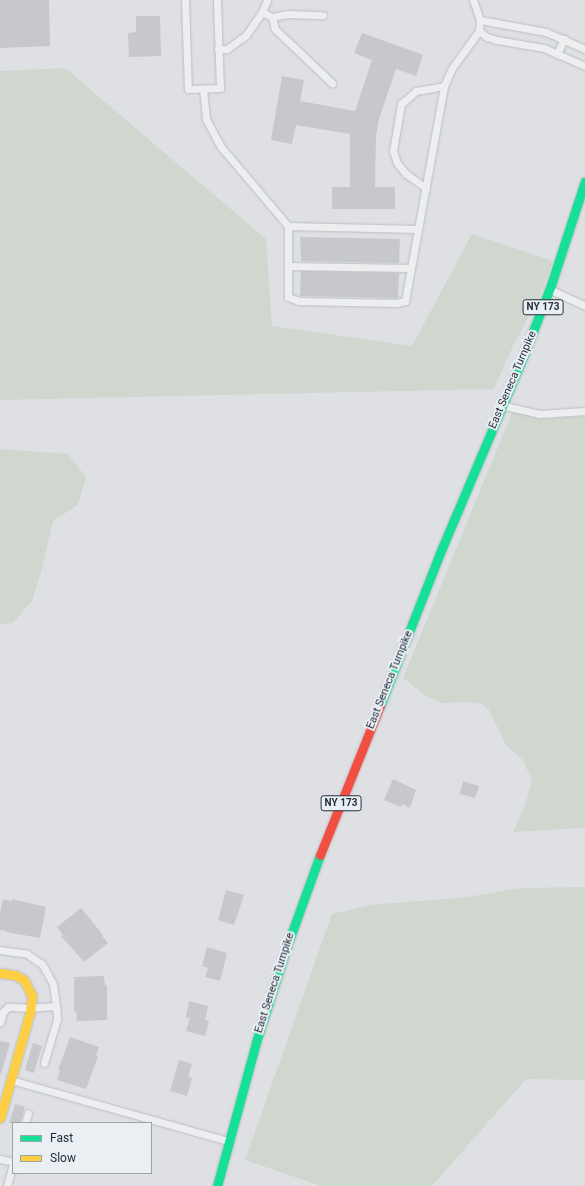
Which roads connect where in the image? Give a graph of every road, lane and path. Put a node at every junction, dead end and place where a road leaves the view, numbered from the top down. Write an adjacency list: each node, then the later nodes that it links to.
1 (185, 0): 17 (lane)
2 (217, 0): 11 (lane)
3 (267, 0): 5 (lane)
4 (473, 0): 8 (lane)
5 (262, 12): 7 (lane); 11 (lane)
6 (323, 15): 7 (lane)
7 (272, 17): 15 (lane)
8 (480, 20): 9 (lane); 10 (lane)
9 (479, 31): 13 (lane); 16 (lane)
10 (564, 40): 12 (lane); 13 (lane)
11 (218, 49): 17 (lane)
12 (585, 49)
13 (557, 54): 14 (lane)
14 (585, 66)
15 (332, 83)
16 (444, 86): 19 (lane); 19 (lane)
17 (202, 89): 20 (lane)
18 (585, 181): 24 (main road, East Seneca Turnpike / NY 173)
19 (426, 188): 21 (lane)
20 (288, 226): 21 (lane); 22 (lane)
21 (418, 229): 23 (lane)
22 (288, 266): 23 (lane); 23 (lane)
23 (411, 268)
24 (550, 289): 25 (lane); 26 (main road, East Seneca Turnpike / NY 173)
25 (585, 306)
26 (502, 406): 27 (lane); 38 (main road, East Seneca Turnpike / NY 173)
27 (585, 411)
28 (0, 950): 30 (lane)
29 (0, 973): 31 (main road)
30 (56, 1006): 31 (lane); 33 (lane)
31 (30, 1008): 32 (lane); 34 (main road)
32 (0, 1023)
33 (44, 1063)
34 (10, 1080): 36 (main road); 38 (lane)
35 (28, 1113): 37 (lane)
36 (1, 1114)
37 (25, 1122)
38 (229, 1141): 43 (main road, East Seneca Turnpike / NY 173)
39 (0, 1159): 40 (lane)
40 (12, 1163)
41 (12, 1167): 42 (lane)
42 (7, 1186)
43 (217, 1186)

